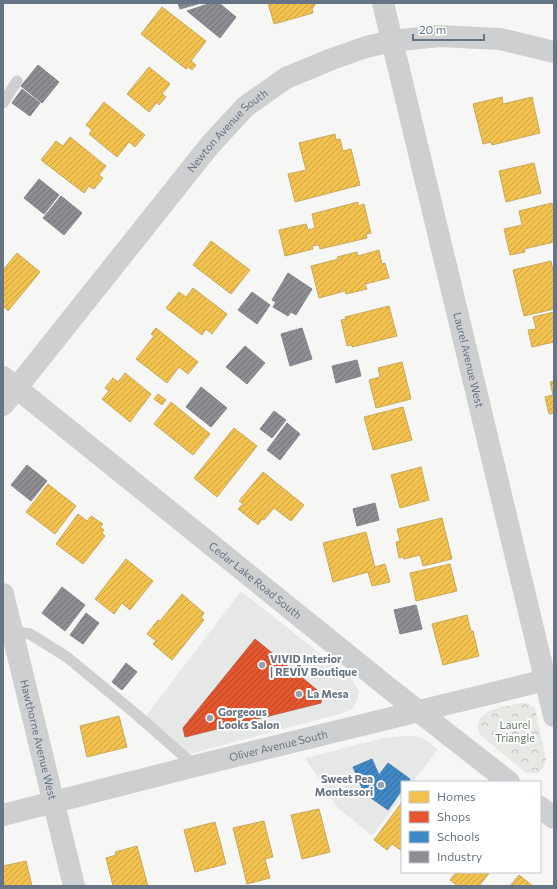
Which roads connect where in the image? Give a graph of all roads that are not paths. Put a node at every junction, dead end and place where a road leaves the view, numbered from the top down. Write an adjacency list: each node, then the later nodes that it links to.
1 (382, 3): 2 (street, Laurel Avenue West)
2 (392, 41): 3 (street, Newton Avenue South); 6 (street, Newton Avenue South); 10 (street, Laurel Avenue West)
3 (554, 52)
4 (17, 81): 5 (lane)
5 (3, 103)
6 (10, 383): 7 (street, Newton Avenue South); 11 (street, Cedar Lake Road South)
7 (3, 405)
8 (3, 594): 9 (street, Hawthorne Avenue West)
9 (8, 632): 13 (lane); 15 (street, Hawthorne Avenue West)
10 (550, 679): 11 (street, Oliver Avenue South); 12 (street, Laurel Avenue West)
11 (419, 711): 13 (street, Oliver Avenue South); 14 (street, Cedar Lake Road South)
12 (554, 716)
13 (195, 766): 15 (street, Oliver Avenue South)
14 (508, 781)
15 (55, 802): 17 (street, Oliver Avenue South); 19 (street, Hawthorne Avenue West)
16 (541, 808): 18 (street)
17 (3, 815)
18 (554, 818)
19 (74, 886)

